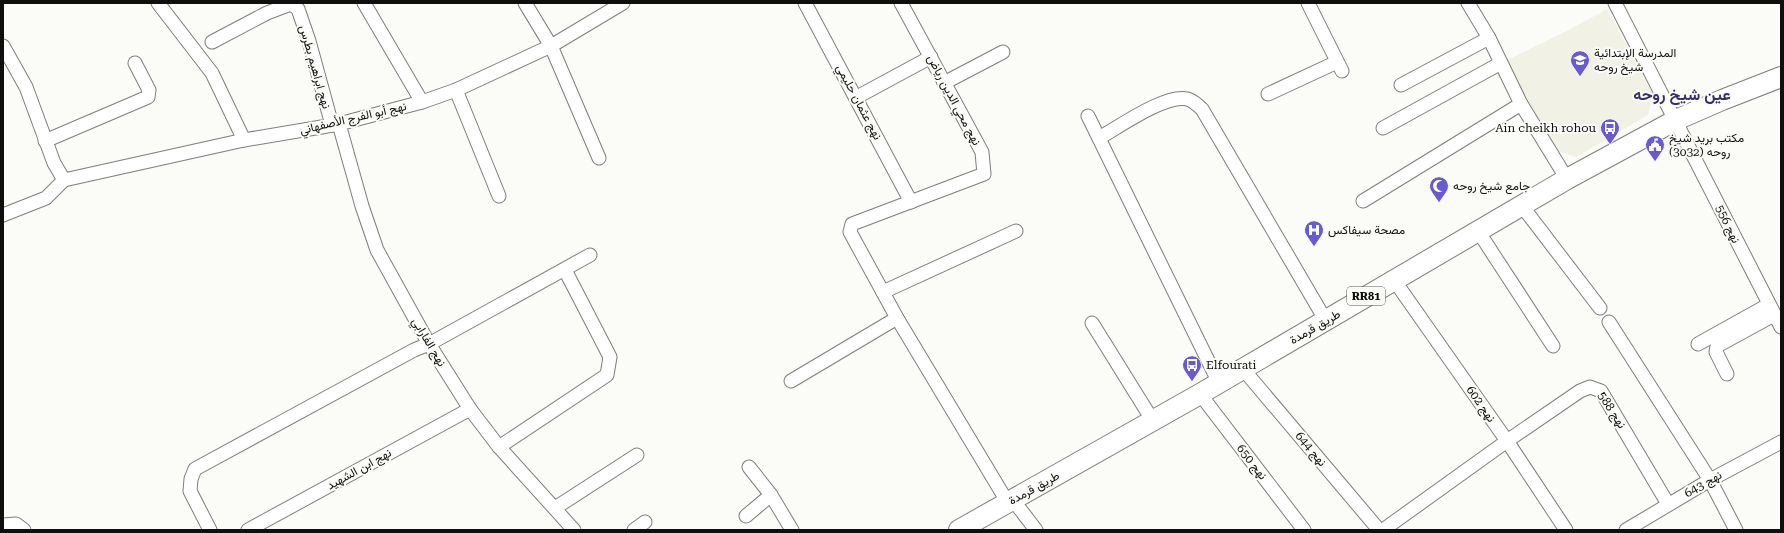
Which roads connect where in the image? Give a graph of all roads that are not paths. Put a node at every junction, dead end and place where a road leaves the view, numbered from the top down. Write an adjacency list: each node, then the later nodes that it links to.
1 (158, 3): 31 (street)
2 (364, 3): 24 (street)
3 (525, 3): 13 (street)
4 (623, 3): 13 (street, نهج أبو الفرج الأصفهاني)
5 (805, 3): 23 (street, نهج عثمان حليمي)
6 (901, 3): 15 (street, نهج محي الدين رياض)
7 (1308, 3): 22 (street)
8 (1468, 3): 10 (street)
9 (1615, 3): 27 (street, نهج 556)
10 (1489, 38): 17 (street); 20 (street)
11 (212, 42): 28 (street, نهج ابراهيم بطرس)
12 (3, 46): 32 (street)
13 (551, 46): 21 (street, نهج أبو الفرج الأصفهاني); 33 (street)
14 (1002, 52): 19 (street)
15 (931, 57): 19 (street, نهج محي الدين رياض); 23 (street)
16 (135, 63): 32 (street)
17 (1501, 63): 25 (street); 29 (street)
18 (1781, 77): 27 (main road, طريق قرمدة / RR81)
19 (944, 83): 38 (street, نهج محي الدين رياض)
20 (1401, 85)
21 (456, 90): 24 (street, نهج أبو الفرج الأصفهاني); 36 (street)
22 (1268, 94)
23 (857, 97): 38 (street, نهج عثمان حليمي)
24 (422, 102): 28 (street, نهج أبو الفرج الأصفهاني)
25 (1521, 104): 34 (street); 37 (street)
26 (1088, 116): 30 (street)
27 (1676, 120): 34 (main road, طريق قرمدة / RR81); 48 (street, نهج 556)
28 (336, 124): 31 (street, نهج أبو الفرج الأصفهاني); 54 (street, نهج الفارابي)
29 (1383, 128)
30 (1099, 138): 50 (street); 60 (street)
31 (244, 140): 35 (street, نهج أبو الفرج الأصفهاني)
32 (45, 141): 35 (street)
33 (599, 158)
34 (1567, 179): 39 (main road, طريق قرمدة / RR81)
35 (64, 180): 40 (street)
36 (499, 196)
37 (1363, 201)
38 (911, 202): 46 (street)
39 (1522, 206): 42 (main road, طريق قرمدة / RR81); 47 (street)
40 (3, 216)
41 (1016, 231): 46 (street)
42 (1478, 231): 45 (main road, طريق قرمدة / RR81); 56 (street)
43 (590, 255): 44 (street)
44 (565, 270): 54 (street); 66 (street)
45 (1394, 280): 50 (main road, طريق قرمدة / RR81); 64 (street, نهج 602)
46 (883, 292): 49 (street)
47 (1600, 308)
48 (1771, 310): 53 (street, نهج 556); 55 (street); 58 (street)
49 (897, 318): 59 (street); 71 (street)
50 (1326, 321): 57 (main road, طريق قرمدة / RR81)
51 (1609, 322): 69 (street)
52 (1092, 323): 63 (street)
53 (1781, 327)
54 (430, 344): 62 (street, نهج الفارابي); 78 (street)
55 (1698, 344)
56 (1553, 346)
57 (1243, 369): 60 (main road, طريق قرمدة / RR81); 86 (street, نهج 644)
58 (1727, 374)
59 (791, 381)
60 (1219, 383): 61 (main road, طريق قرمدة / RR81)
61 (1200, 394): 63 (main road, طريق قرمدة / RR81); 85 (street, نهج 650)
62 (470, 408): 66 (street, نهج الفارابي); 79 (street, نهج ابن الشهيد)
63 (1153, 421): 71 (main road, طريق قرمدة / RR81)
64 (1506, 441): 72 (street, نهج 588); 87 (street); 88 (street, نهج 602)
65 (1781, 442): 69 (street, نهج 643)
66 (500, 447): 73 (street, نهج الفارابي)
67 (637, 455): 73 (street)
68 (750, 467): 70 (street)
69 (1710, 480): 72 (street, نهج 643); 90 (street)
70 (771, 496): 74 (street); 82 (street)
71 (1011, 502): 83 (main road, طريق قرمدة / RR81); 84 (street)
72 (1668, 504): 89 (street, نهج 643)
73 (554, 508): 80 (street, نهج الفارابي)
74 (746, 516)
75 (645, 522): 81 (street)
76 (3, 525): 77 (street)
77 (24, 530)
78 (210, 530)
79 (248, 530)
80 (574, 530)
81 (634, 530)
82 (792, 530)
83 (959, 530)
84 (1036, 530)
85 (1304, 530)
86 (1379, 530)
87 (1383, 530)
88 (1566, 530)
89 (1626, 530)
90 (1736, 530)

